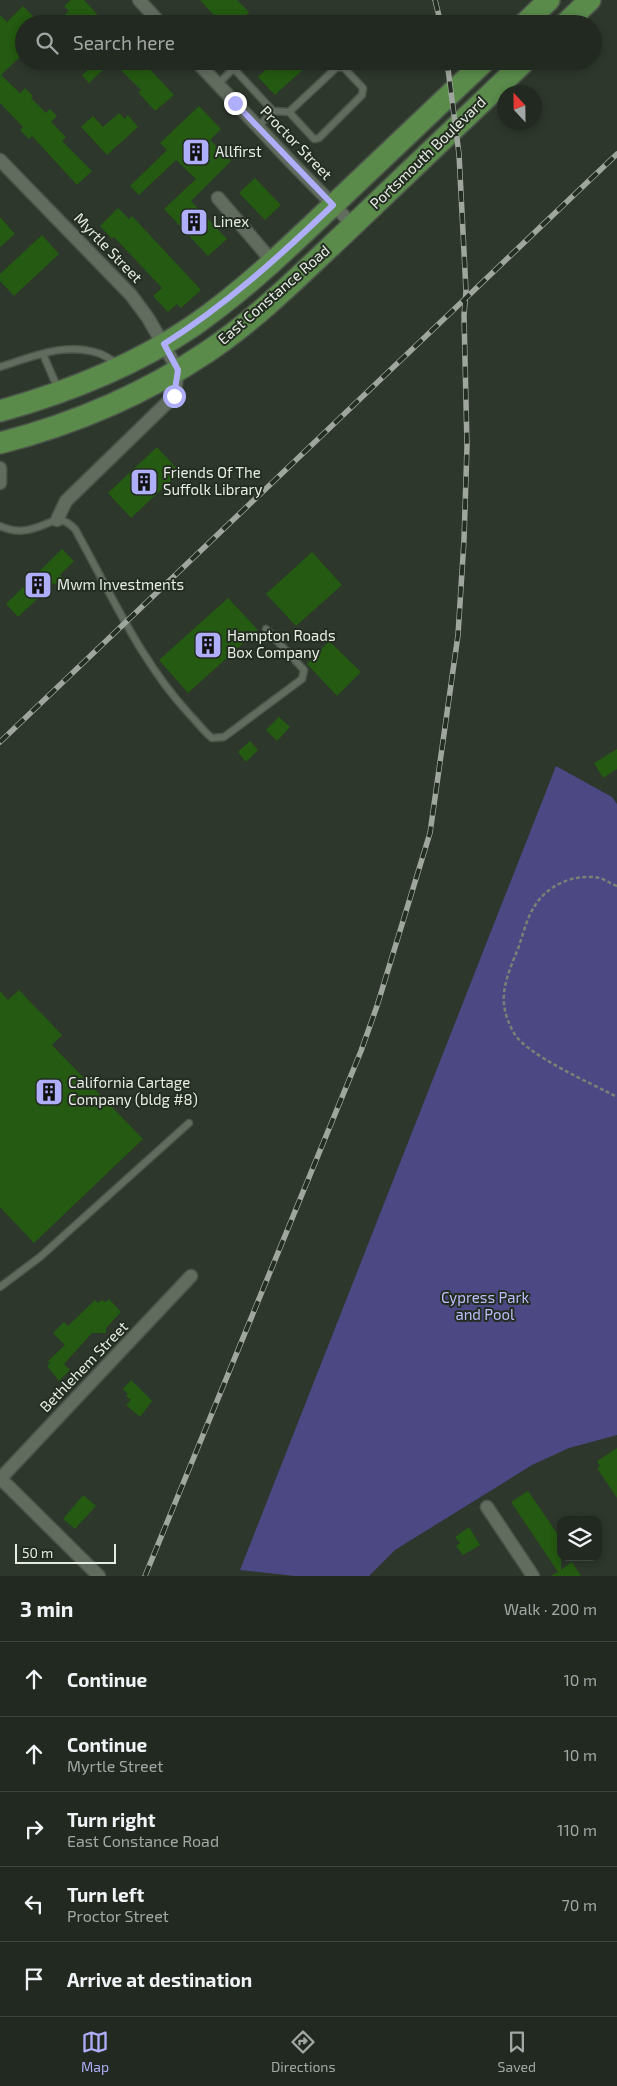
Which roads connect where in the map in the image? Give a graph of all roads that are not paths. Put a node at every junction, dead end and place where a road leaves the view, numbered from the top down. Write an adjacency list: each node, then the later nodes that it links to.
1 (139, 0): 4 (street)
2 (549, 0): 5 (main road)
3 (590, 0): 6 (main road)
4 (153, 15)
5 (533, 15)
6 (574, 15)
7 (205, 70): 12 (street, Proctor Street)
8 (334, 70): 14 (lane)
9 (346, 70): 14 (lane)
10 (475, 70): 18 (main road, Portsmouth Boulevard)
11 (516, 70): 19 (main road, Portsmouth Boulevard)
12 (218, 84): 13 (lane); 15 (street, Proctor Street)
13 (273, 111): 14 (lane); 15 (lane)
14 (289, 112)
15 (258, 127): 18 (street, Proctor Street)
16 (0, 160): 21 (street, Myrtle Street)
17 (218, 198): 20 (street)
18 (333, 205): 19 (street, Proctor Street); 20 (main road, East Constance Road)
19 (353, 225): 25 (main road, East Constance Road)
20 (272, 261): 21 (main road, East Constance Road)
21 (164, 344): 24 (main road, East Constance Road); 25 (street, Myrtle Street)
22 (43, 354): 23 (lane); 24 (lane); 26 (lane)
23 (0, 367)
24 (123, 367): 26 (main road, East Constance Road)
25 (178, 370): 28 (main road, East Constance Road); 31 (street)
26 (60, 393): 27 (main road, East Constance Road)
27 (0, 412)
28 (0, 443)
29 (0, 468): 30 (street)
30 (0, 483)
31 (57, 520): 32 (lane); 33 (lane)
32 (0, 526)
33 (266, 629)
34 (189, 1123): 36 (lane)
35 (191, 1276): 37 (street, Bethlehem Street)
36 (0, 1287)
37 (0, 1479): 39 (street)
38 (487, 1507): 40 (street)
39 (99, 1576)
40 (533, 1576)

